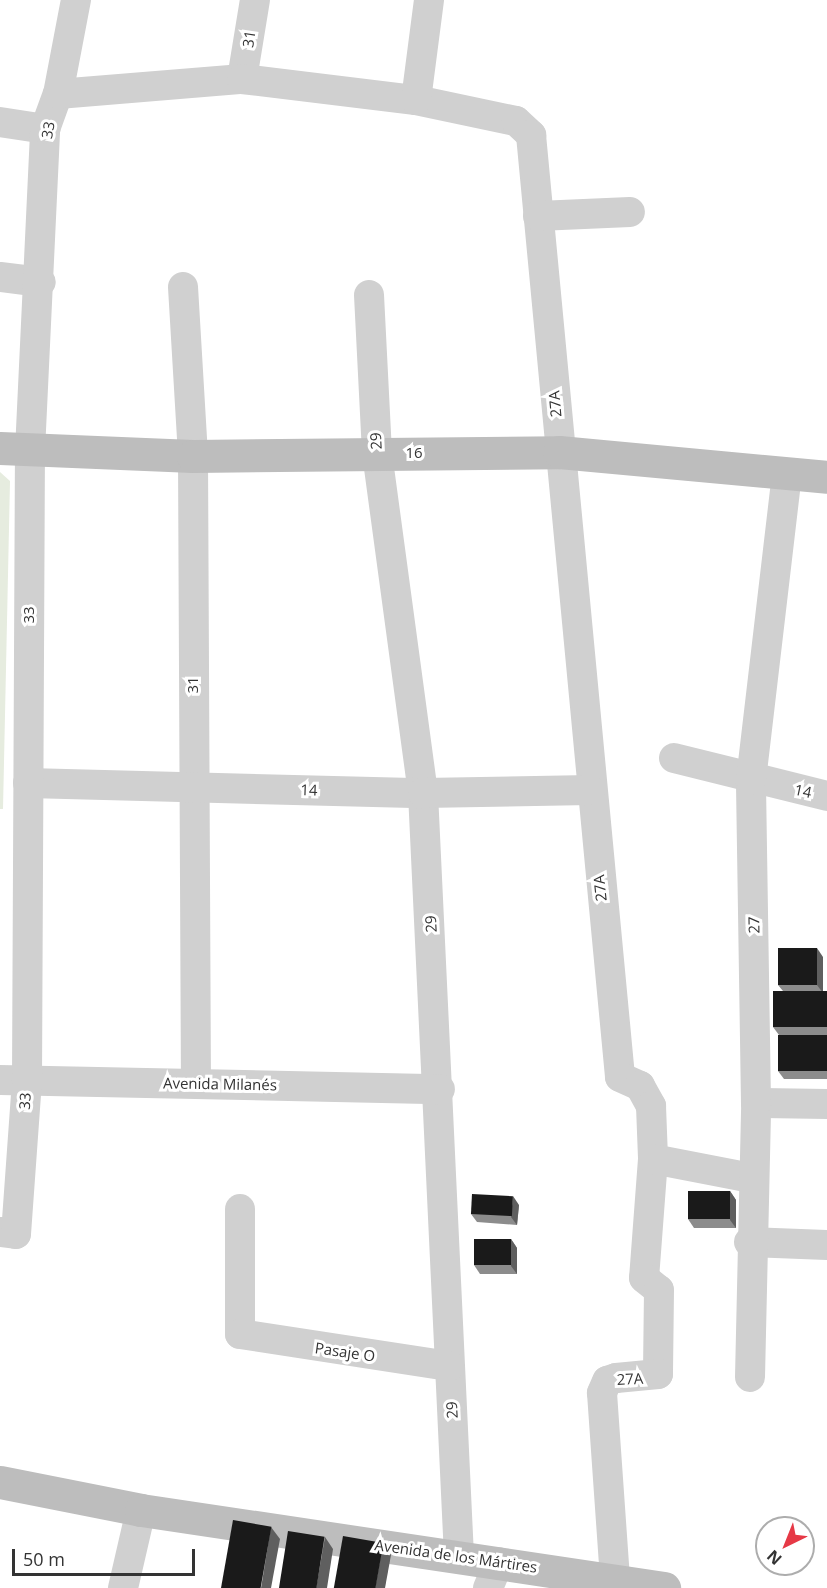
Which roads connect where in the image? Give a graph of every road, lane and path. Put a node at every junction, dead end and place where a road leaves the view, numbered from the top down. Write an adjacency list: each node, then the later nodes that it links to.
1 (76, 0): 5 (street, 33)
2 (255, 0): 4 (street, 31)
3 (429, 0): 6 (street)
4 (242, 79): 5 (street); 6 (street)
5 (58, 94): 8 (street, 33)
6 (416, 100): 10 (street, 27A)
7 (0, 122): 8 (street)
8 (45, 129): 12 (street, 33)
9 (630, 212): 10 (street)
10 (538, 216): 17 (street, 27A)
11 (0, 277): 12 (street)
12 (41, 282): 15 (street, 33)
13 (183, 287): 18 (street, 31)
14 (369, 295): 16 (street, 29)
15 (15, 449): 18 (street, 16); 23 (street, 33)
16 (376, 453): 17 (street, 16); 18 (street, 16); 26 (street, 29)
17 (559, 453): 19 (street, 16); 25 (street, 27A)
18 (194, 456): 24 (street, 31)
19 (788, 474): 20 (street, 16); 22 (street, 27)
20 (827, 477)
21 (674, 758): 22 (street, 14)
22 (752, 780): 27 (street, 14); 31 (street, 27)
23 (28, 783): 24 (street, 14); 28 (street, 33)
24 (193, 786): 26 (street, 14); 29 (street, 31)
25 (590, 790): 26 (street, 14); 33 (street, 27A)
26 (423, 794): 30 (street, 29)
27 (827, 796)
28 (13, 1080): 29 (street, Avenida Milanés); 36 (street, 33)
29 (196, 1083): 30 (street, Avenida Milanés)
30 (440, 1089): 39 (street, 29)
31 (756, 1103): 32 (street); 34 (street, 27)
32 (827, 1104)
33 (653, 1159): 34 (street); 45 (street, 27A)
34 (751, 1178): 37 (street, 27)
35 (240, 1209): 39 (street, Pasaje O)
36 (8, 1233)
37 (749, 1242): 38 (street); 40 (street, 27)
38 (827, 1245)
39 (450, 1366): 43 (street, 29)
40 (750, 1377)
41 (0, 1482): 42 (street, Avenida de los Mártires)
42 (141, 1510): 43 (street, Avenida de los Mártires); 46 (street)
43 (459, 1556): 44 (street, Avenida de los Mártires)
44 (494, 1575): 45 (street, Avenida de los Mártires)
45 (615, 1580): 47 (street, Avenida de los Mártires)
46 (123, 1588)
47 (664, 1588)

